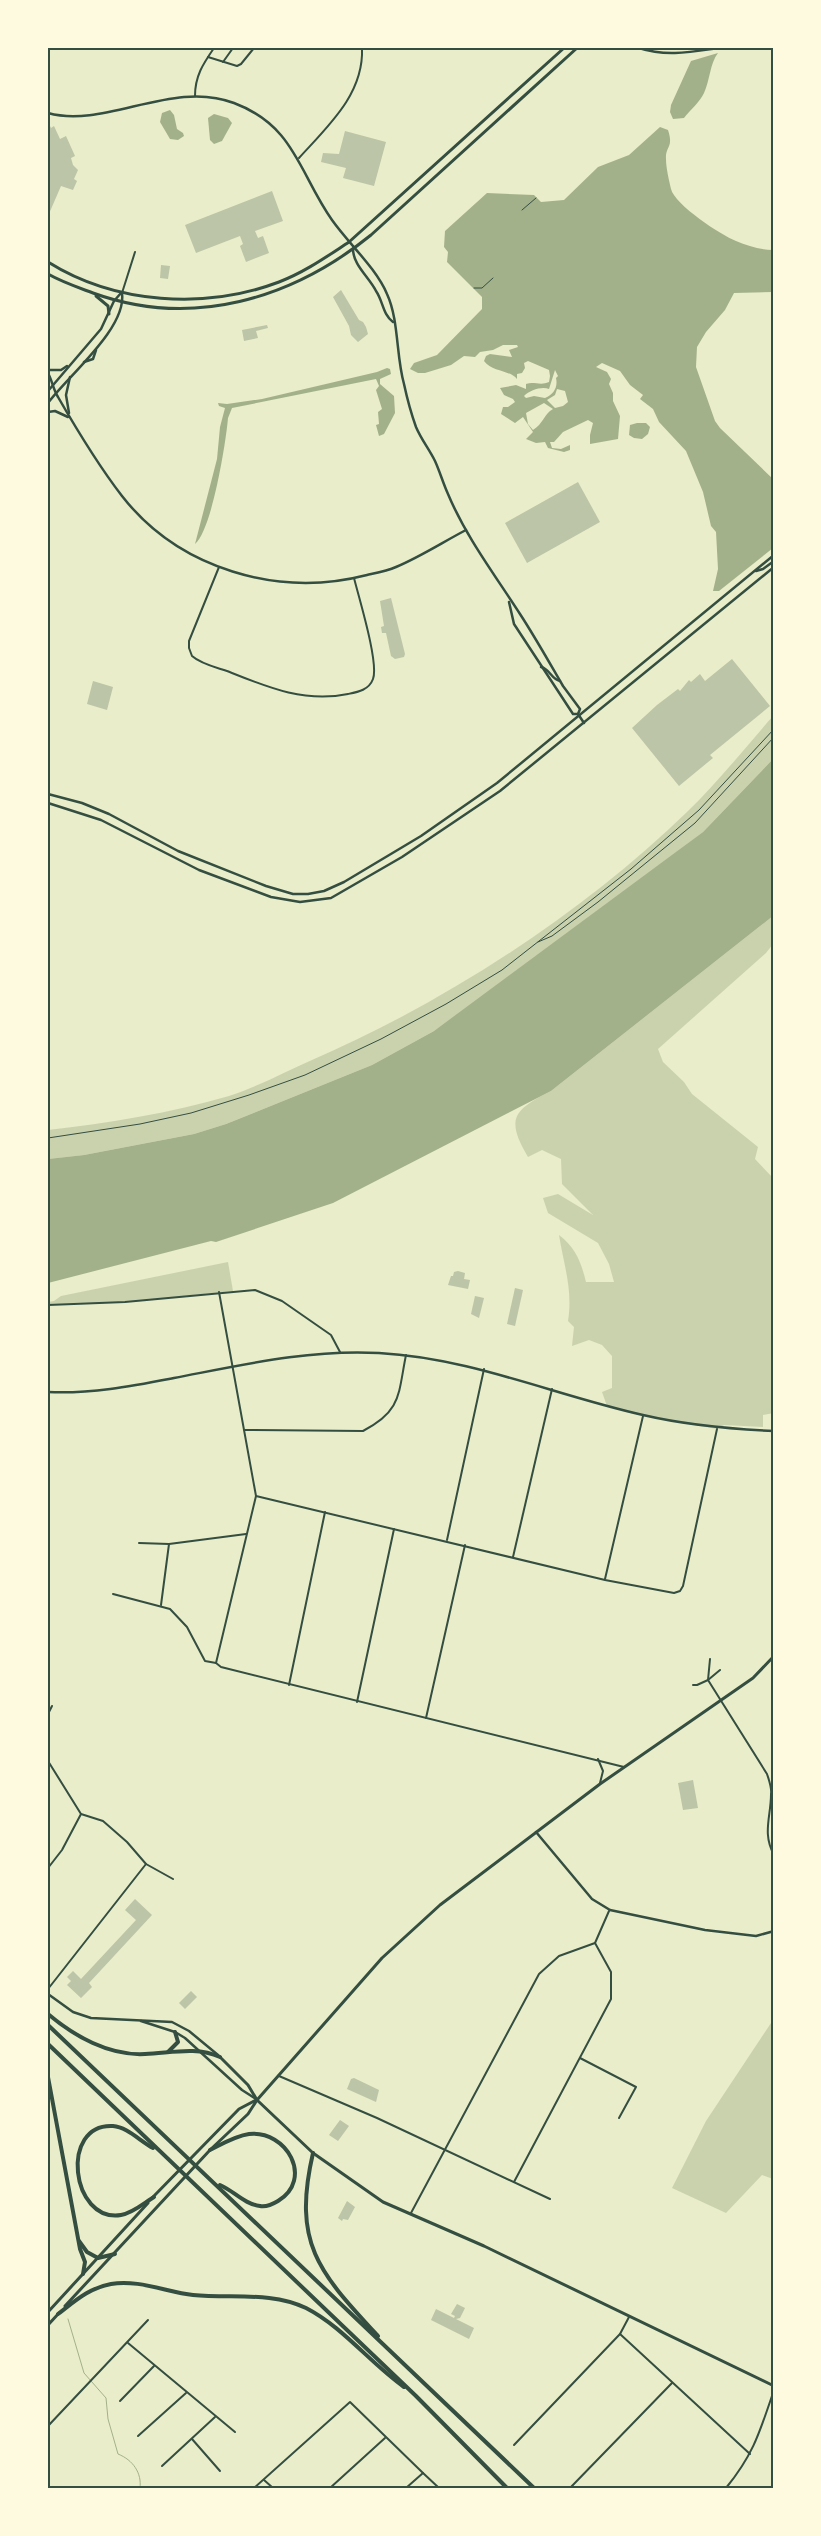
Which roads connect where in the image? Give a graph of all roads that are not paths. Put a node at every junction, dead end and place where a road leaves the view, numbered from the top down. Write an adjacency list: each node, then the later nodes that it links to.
1 (214, 48): 11 (street)
2 (234, 48): 12 (street)
3 (254, 48): 12 (street)
4 (362, 48): 15 (street)
5 (564, 48): 16 (main road)
6 (577, 48): 17 (main road)
7 (639, 48): 8 (street)
8 (719, 48)
9 (766, 48): 10 (street)
10 (774, 49)
11 (208, 57): 12 (street); 13 (street)
12 (223, 62)
13 (195, 96): 14 (street); 15 (street)
14 (48, 113)
15 (299, 158): 16 (street)
16 (349, 242): 17 (street); 22 (main road)
17 (353, 249): 24 (main road); 26 (street); 26 (street)
18 (135, 252): 22 (street)
19 (48, 262): 22 (main road)
20 (48, 274): 21 (main road)
21 (92, 292): 23 (main road); 25 (main road)
22 (122, 293): 23 (street); 24 (street)
23 (114, 301): 24 (main road); 25 (street)
24 (123, 304): 29 (street)
25 (109, 314): 27 (street)
26 (393, 322): 37 (street)
27 (72, 362): 28 (street); 31 (street)
28 (48, 372): 31 (street)
29 (70, 376): 33 (street); 36 (street)
30 (48, 382): 31 (street)
31 (52, 386): 32 (street); 33 (street)
32 (48, 391)
33 (55, 393): 34 (street); 36 (street)
34 (48, 403)
35 (48, 412): 36 (street)
36 (70, 417): 40 (street)
37 (466, 530): 43 (street); 44 (street)
38 (774, 555): 42 (street)
39 (774, 561): 42 (street)
40 (219, 567): 43 (street); 43 (street)
41 (774, 567): 48 (street)
42 (753, 572): 47 (street)
43 (354, 578)
44 (509, 600): 45 (street); 46 (street)
45 (541, 667): 46 (street); 47 (street)
46 (560, 681): 47 (street)
47 (578, 715): 48 (street); 49 (street)
48 (584, 723): 50 (street)
49 (48, 794)
50 (48, 803)
51 (220, 1292): 52 (street); 53 (street); 55 (street)
52 (48, 1305)
53 (340, 1352): 54 (street); 55 (street)
54 (406, 1355): 56 (street); 61 (street)
55 (233, 1367): 58 (street); 61 (street)
56 (484, 1369): 57 (street); 67 (street)
57 (552, 1389): 59 (street); 71 (street)
58 (48, 1392)
59 (643, 1416): 60 (street); 72 (street)
60 (718, 1429): 62 (street); 72 (street)
61 (244, 1430): 63 (street)
62 (774, 1431)
63 (256, 1496): 64 (street); 66 (street)
64 (325, 1512): 65 (street); 81 (street)
65 (394, 1529): 67 (street); 83 (street)
66 (247, 1534): 69 (street); 77 (street)
67 (446, 1540): 70 (street)
68 (139, 1543): 69 (street)
69 (170, 1544): 74 (street)
70 (465, 1545): 71 (street); 86 (street)
71 (513, 1558): 72 (street)
72 (605, 1580)
73 (113, 1594): 74 (street)
74 (160, 1606): 77 (street)
75 (774, 1656): 82 (main road)
76 (710, 1659): 79 (street)
77 (216, 1663): 81 (street)
78 (720, 1670): 79 (street)
79 (708, 1680): 80 (street); 82 (street)
80 (692, 1684)
81 (289, 1685): 83 (street)
82 (721, 1700): 89 (main road); 93 (street)
83 (357, 1702): 86 (street)
84 (52, 1706): 85 (street)
85 (48, 1714)
86 (426, 1718): 87 (street)
87 (598, 1759): 89 (street); 90 (street)
88 (48, 1761): 91 (street)
89 (624, 1767): 90 (main road)
90 (600, 1784): 92 (main road)
91 (81, 1814): 94 (street); 95 (street)
92 (536, 1832): 97 (street); 111 (main road)
93 (774, 1855)
94 (146, 1864): 96 (street); 100 (street)
95 (48, 1868)
96 (173, 1879)
97 (610, 1910): 98 (street); 99 (street)
98 (774, 1931)
99 (595, 1943): 110 (street); 117 (street)
100 (48, 1989)
101 (48, 1994): 103 (street)
102 (48, 2014): 108 (highway)
103 (137, 2020): 105 (street); 109 (street)
104 (48, 2025): 120 (highway)
105 (175, 2032): 107 (street); 108 (highway)
106 (48, 2044): 115 (highway)
107 (199, 2050): 108 (highway); 109 (highway); 113 (street)
108 (168, 2053)
109 (220, 2057): 113 (main road)
110 (580, 2058): 114 (street); 119 (street)
111 (278, 2076): 113 (main road); 117 (street)
112 (48, 2077): 124 (highway)
113 (257, 2100): 116 (main road); 118 (main road); 121 (main road)
114 (619, 2118)
115 (157, 2150): 121 (highway); 141 (highway)
116 (210, 2150): 120 (highway); 125 (main road)
117 (443, 2150): 119 (street); 123 (street)
118 (313, 2153): 123 (main road); 135 (highway)
119 (514, 2182): 122 (street)
120 (216, 2183): 135 (highway)
121 (154, 2197): 126 (main road)
122 (550, 2199)
123 (411, 2213): 130 (main road)
124 (78, 2239): 126 (highway); 127 (highway)
125 (115, 2254): 126 (highway); 129 (main road)
126 (98, 2258): 127 (main road)
127 (83, 2274): 128 (main road)
128 (48, 2312)
129 (58, 2314): 132 (main road); 141 (highway)
130 (629, 2316): 133 (street); 138 (main road)
131 (148, 2320): 134 (street)
132 (48, 2325)
133 (620, 2334): 137 (street); 149 (street)
134 (128, 2343): 136 (street); 144 (street)
135 (403, 2363): 161 (highway)
136 (154, 2366): 140 (street); 142 (street)
137 (672, 2383): 150 (street); 162 (street)
138 (774, 2386)
139 (774, 2390): 150 (street)
140 (186, 2393): 143 (street); 146 (street)
141 (416, 2396): 160 (highway)
142 (120, 2401)
143 (216, 2417): 145 (street); 148 (street)
144 (48, 2426)
145 (235, 2432)
146 (138, 2436)
147 (385, 2438): 153 (street); 154 (street); 157 (street)
148 (192, 2439): 151 (street); 152 (street)
149 (514, 2445)
150 (750, 2454): 163 (street)
151 (162, 2466)
152 (220, 2471)
153 (423, 2473): 158 (street); 159 (street)
154 (264, 2480): 155 (street); 156 (street)
155 (254, 2488)
156 (273, 2488)
157 (330, 2488)
158 (406, 2488)
159 (439, 2488)
160 (507, 2488)
161 (534, 2488)
162 (570, 2488)
163 (726, 2488)

